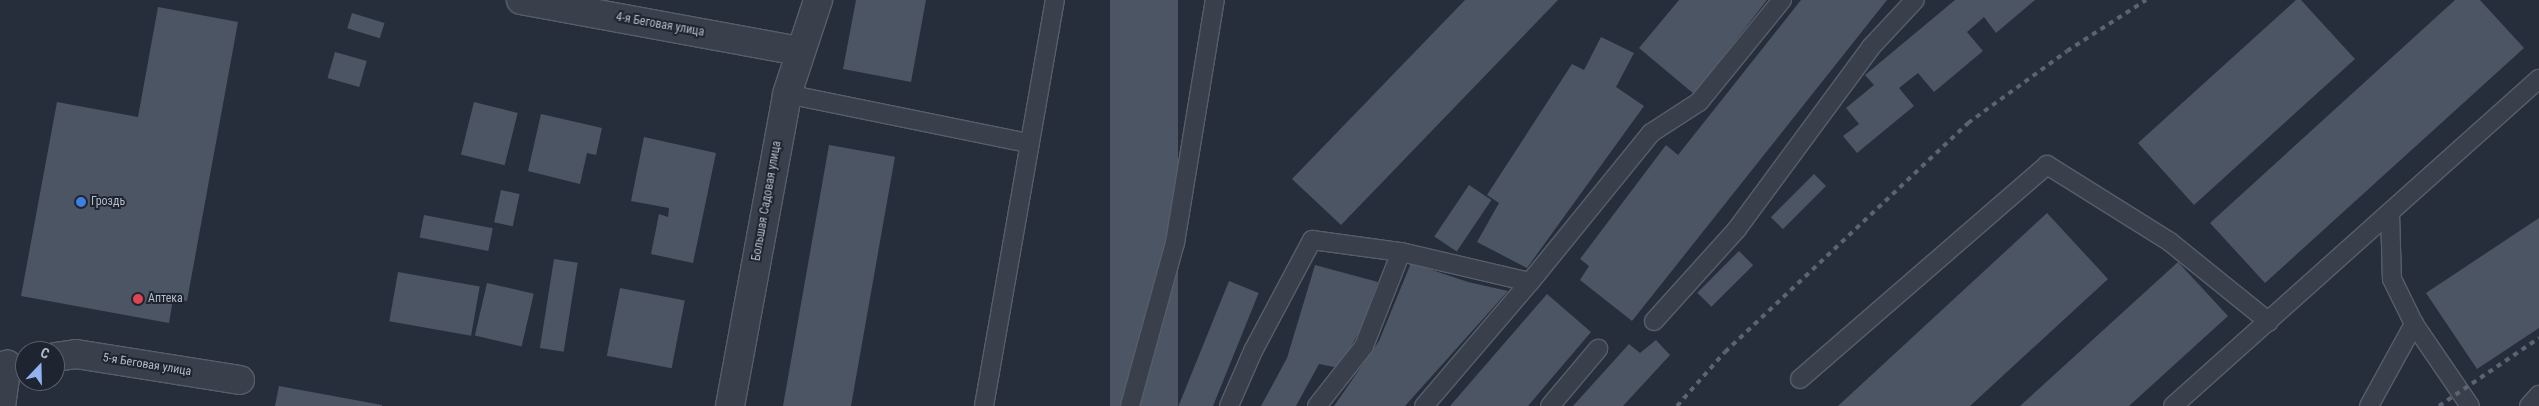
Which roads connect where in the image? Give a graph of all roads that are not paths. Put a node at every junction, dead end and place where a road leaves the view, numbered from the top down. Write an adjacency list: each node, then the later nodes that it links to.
1 (521, 0): 7 (street, 4-я Беговая улица)
2 (818, 0): 7 (street, Большая Садовая улица)
3 (1055, 0): 10 (lane)
4 (1215, 0): 26 (lane)
5 (1782, 0): 13 (lane)
6 (1915, 0): 14 (lane)
7 (799, 51): 9 (street, Большая Садовая улица)
8 (2539, 79): 11 (lane)
9 (787, 94): 10 (lane); 24 (street, Большая Садовая улица)
10 (1028, 143): 25 (lane)
11 (2390, 213): 15 (lane); 16 (lane)
12 (1401, 252): 13 (lane); 27 (lane); 28 (lane)
13 (1530, 282): 29 (lane)
14 (1654, 321)
15 (2269, 322): 20 (lane); 31 (lane)
16 (2414, 324): 32 (lane); 33 (lane)
17 (1598, 349): 30 (lane)
18 (65, 356): 21 (street, 5-я Беговая улица)
19 (11, 363): 23 (street)
20 (1800, 379)
21 (240, 380)
22 (2539, 395): 34 (lane)
23 (0, 406)
24 (730, 406)
25 (984, 406)
26 (1130, 406)
27 (1229, 406)
28 (1317, 406)
29 (1424, 406)
30 (1550, 406)
31 (2173, 406)
32 (2369, 406)
33 (2470, 406)
34 (2529, 406)

